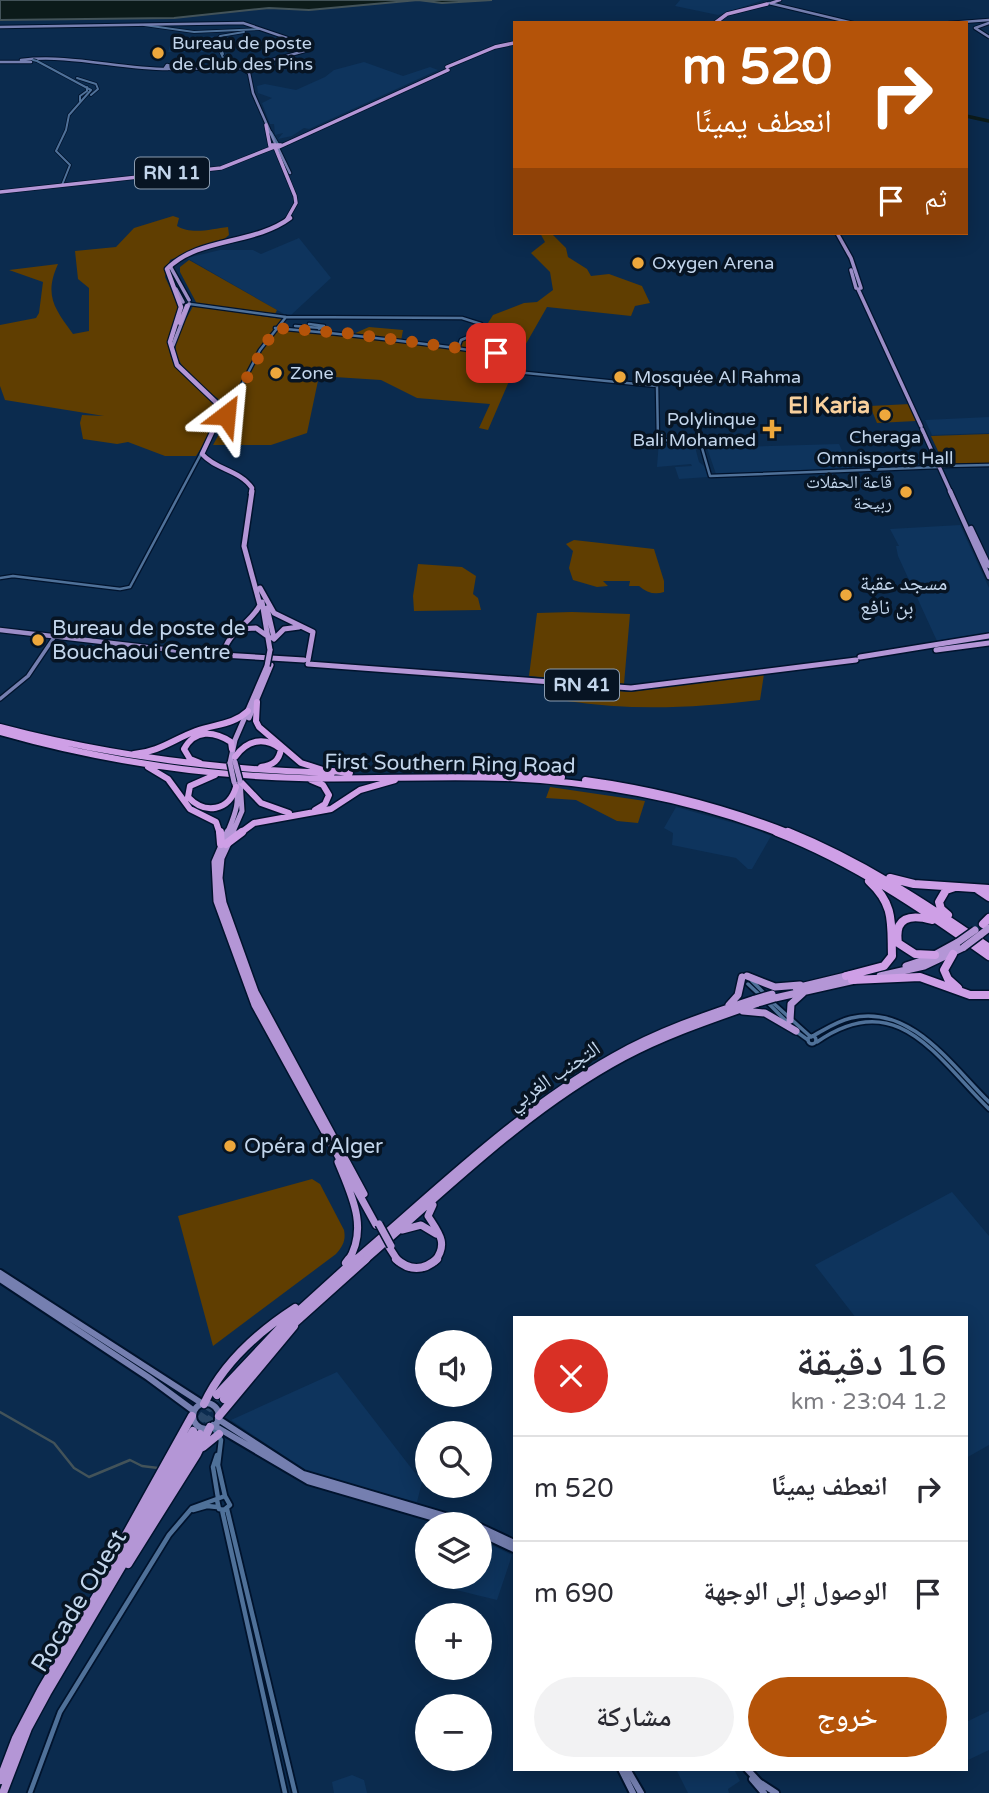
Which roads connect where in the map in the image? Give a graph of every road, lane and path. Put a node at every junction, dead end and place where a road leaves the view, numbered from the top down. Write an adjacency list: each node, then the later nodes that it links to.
1 (771, 2): 2 (highway); 3 (main road)
2 (716, 21)
3 (844, 21)
4 (989, 21): 5 (main road); 10 (main road)
5 (968, 22)
6 (142, 25): 7 (main road); 8 (main road); 9 (street)
7 (0, 27)
8 (263, 29): 9 (street); 16 (main road)
9 (254, 30): 16 (street)
10 (989, 37)
11 (513, 43): 15 (highway, RN 11)
12 (52, 58): 13 (main road); 14 (main road); 16 (main road)
13 (21, 60): 14 (street); 17 (street, bridge)
14 (0, 62)
15 (449, 67): 19 (highway, RN 11); 19 (highway, RN 11)
16 (243, 69): 18 (main road)
17 (77, 79): 21 (street); 21 (street)
18 (268, 125): 19 (main road); 19 (highway)
19 (275, 146): 20 (highway); 21 (highway, RN 11)
20 (288, 174): 24 (highway); 25 (highway)
21 (64, 183): 22 (highway, RN 11)
22 (0, 192)
23 (836, 235): 40 (main road)
24 (168, 274): 25 (main road); 31 (highway)
25 (187, 303): 26 (street); 31 (main road); 35 (highway)
26 (286, 317): 29 (street); 34 (street)
27 (309, 324): 30 (street)
28 (295, 326): 30 (street)
29 (275, 328): 30 (street); 35 (street)
30 (320, 330): 33 (street)
31 (173, 333): 36 (highway)
32 (406, 338): 33 (street)
33 (401, 340): 34 (street)
34 (458, 348): 40 (street)
35 (226, 415): 44 (highway)
36 (202, 452): 37 (highway); 39 (street)
37 (208, 461): 39 (street); 44 (highway)
38 (989, 465): 40 (street)
39 (195, 467): 43 (street)
40 (942, 467): 41 (main road); 42 (main road)
41 (989, 566)
42 (989, 577)
43 (0, 578)
44 (260, 592): 48 (highway); 50 (highway); 51 (highway)
45 (0, 630): 46 (main road, RN 41)
46 (55, 636): 52 (main road, RN 41); 58 (main road)
47 (989, 636): 54 (highway, RN 41)
48 (272, 638): 50 (highway); 51 (highway); 57 (highway, bridge)
49 (989, 643): 54 (highway, RN 41)
50 (226, 646): 52 (highway); 53 (highway)
51 (309, 652): 55 (highway); 56 (highway)
52 (221, 655): 53 (highway, RN 41); 55 (highway, RN 41)
53 (238, 656): 55 (highway, RN 41)
54 (858, 658): 55 (highway, RN 41); 56 (highway, RN 41)
55 (306, 661): 56 (highway, RN 41)
56 (328, 663)
57 (269, 666): 59 (highway); 60 (highway)
58 (0, 699)
59 (257, 702): 65 (highway); 69 (highway)
60 (248, 711): 63 (highway); 64 (highway)
61 (0, 727): 64 (highway, First Southern Ring Road)
62 (0, 732): 66 (highway, First Southern Ring Road)
63 (232, 749): 65 (highway); 68 (highway)
64 (118, 755): 68 (highway, First Southern Ring Road)
65 (233, 761): 67 (highway); 72 (highway, bridge)
66 (130, 762): 68 (highway, First Southern Ring Road); 74 (highway)
67 (243, 769): 68 (highway, First Southern Ring Road); 69 (highway, First Southern Ring Road)
68 (223, 771): 71 (highway, First Southern Ring Road); 72 (highway)
69 (350, 773): 73 (highway, First Southern Ring Road)
70 (417, 777): 71 (highway, First Southern Ring Road); 74 (highway); 75 (highway, First Southern Ring Road)
71 (300, 778): 72 (highway)
72 (237, 783): 74 (highway)
73 (815, 842): 76 (highway); 80 (highway, First Southern Ring Road)
74 (223, 844): 97 (highway); 99 (highway)
75 (849, 866): 79 (highway, First Southern Ring Road); 85 (highway)
76 (989, 889)
77 (989, 897): 80 (highway)
78 (988, 924): 80 (highway)
79 (947, 927): 80 (highway, First Southern Ring Road); 83 (highway)
80 (971, 939): 81 (highway, First Southern Ring Road); 82 (highway, التجنب الغربي); 83 (highway, التجنب الغربي); 84 (highway)
81 (989, 948)
82 (954, 954): 85 (highway, التجنب الغربي); 88 (highway)
83 (935, 955): 85 (highway, التجنب الغربي)
84 (989, 958)
85 (849, 978): 87 (highway, التجنب الغربي); 88 (highway)
86 (747, 980): 87 (highway); 91 (highway); 92 (street); 93 (street)
87 (816, 985): 89 (highway, التجنب الغربي, bridge); 92 (highway)
88 (989, 993)
89 (757, 1001): 90 (highway, التجنب الغربي); 91 (highway, التجنب الغربي)
90 (731, 1012): 93 (highway); 98 (highway, التجنب الغربي)
91 (710, 1014): 103 (highway, التجنب الغربي)
92 (790, 1020): 94 (street)
93 (796, 1031): 94 (street)
94 (810, 1038): 95 (street); 96 (street)
95 (989, 1102)
96 (989, 1109)
97 (323, 1128): 99 (highway); 103 (highway)
98 (459, 1179): 100 (highway, التجنب الغربي); 100 (highway)
99 (378, 1224): 100 (highway, bridge)
100 (388, 1246): 100 (highway); 104 (highway, التجنب الغربي)
101 (0, 1273): 106 (main road)
102 (0, 1279): 108 (main road)
103 (320, 1290): 104 (highway, التجنب الغربي)
104 (309, 1304): 105 (highway, التجنب الغربي); 105 (highway); 109 (highway)
105 (218, 1394): 106 (main road); 107 (highway)
106 (194, 1396): 107 (main road)
107 (204, 1404): 108 (main road); 109 (main road)
108 (193, 1414): 109 (main road); 128 (highway)
109 (214, 1423): 110 (street); 112 (highway); 117 (main road); 118 (main road)
110 (219, 1434): 111 (street); 112 (highway)
111 (219, 1450): 113 (street); 114 (street)
112 (197, 1454): 127 (highway)
113 (225, 1496): 114 (street); 115 (street)
114 (218, 1499): 115 (street); 116 (street)
115 (222, 1508): 116 (street); 123 (street); 124 (street)
116 (188, 1512): 139 (street)
117 (415, 1512)
118 (431, 1512)
119 (492, 1533): 121 (main road)
120 (492, 1539): 122 (main road)
121 (513, 1543)
122 (513, 1549)
123 (244, 1579): 124 (street); 125 (street)
124 (236, 1581): 126 (street)
125 (247, 1588): 126 (street); 129 (street)
126 (238, 1591): 130 (street)
127 (105, 1598): 128 (highway, Rocade Ouest); 138 (highway, Rocade Ouest)
128 (88, 1607): 137 (highway, Rocade Ouest)
129 (262, 1653): 130 (street); 131 (street)
130 (253, 1656): 132 (street)
131 (265, 1663): 132 (street); 141 (street)
132 (255, 1666): 140 (street)
133 (622, 1771): 142 (main road)
134 (628, 1771): 143 (main road)
135 (748, 1771): 144 (main road)
136 (749, 1771): 145 (main road)
137 (0, 1780)
138 (3, 1793)
139 (30, 1793)
140 (285, 1793)
141 (295, 1793)
142 (633, 1793)
143 (640, 1793)
144 (764, 1793)
145 (776, 1793)

